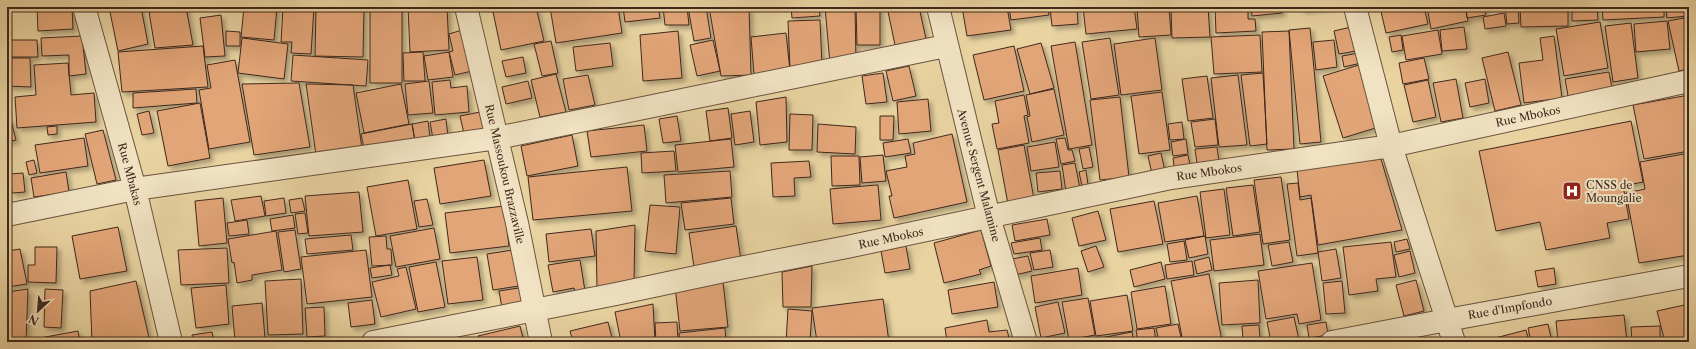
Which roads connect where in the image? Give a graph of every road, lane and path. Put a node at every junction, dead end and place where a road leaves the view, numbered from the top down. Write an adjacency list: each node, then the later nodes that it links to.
1 (84, 7): 9 (street, Rue Mbakas)
2 (466, 7): 7 (street, Rue Massoukou Brazzaville)
3 (938, 7): 5 (street, Avenue Sergent Malamine)
4 (1355, 7): 8 (street)
5 (946, 46): 7 (street); 11 (street, Avenue Sergent Malamine)
6 (1689, 81): 8 (street, Rue Mbokos)
7 (497, 138): 9 (street); 13 (street, Rue Massoukou Brazzaville)
8 (1391, 146): 11 (street, Rue Mbokos); 14 (street)
9 (135, 189): 10 (street); 15 (street, Rue Mbakas)
10 (7, 215)
11 (989, 217): 13 (street, Rue Mbokos); 18 (street, Avenue Sergent Malamine)
12 (1689, 276): 14 (street, Rue d'Impfondo)
13 (534, 309): 16 (street, Rue Mbokos); 17 (street, Rue Massoukou Brazzaville)
14 (1447, 320): 19 (street, Rue d'Impfondo); 20 (street)
15 (171, 342)
16 (373, 342)
17 (541, 342)
18 (1026, 342)
19 (1332, 342)
20 (1454, 342)

